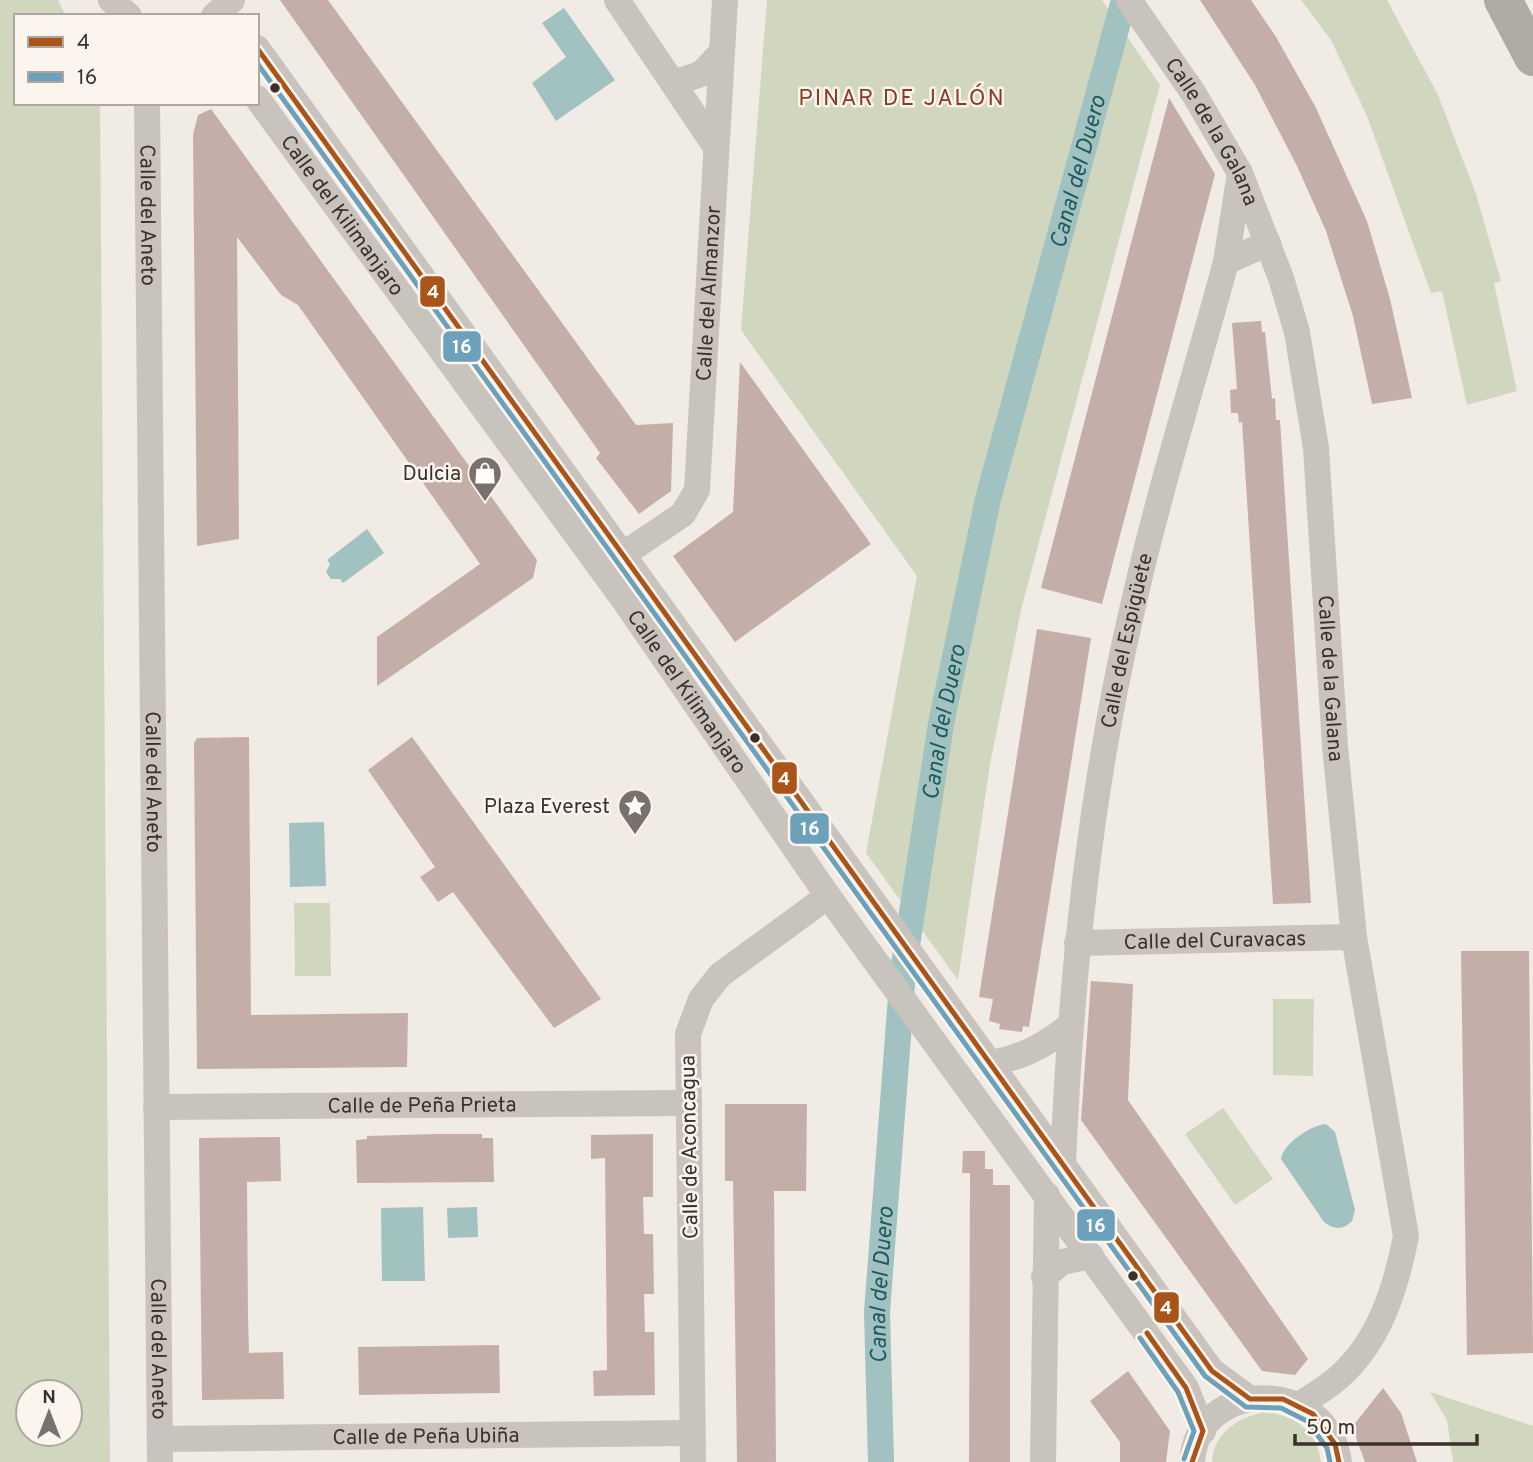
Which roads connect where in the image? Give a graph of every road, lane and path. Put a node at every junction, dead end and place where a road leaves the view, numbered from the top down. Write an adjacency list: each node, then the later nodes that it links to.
1 (111, 0): 7 (street)
2 (233, 0): 8 (street)
3 (617, 0): 12 (street)
4 (725, 0): 10 (street, Calle del Almanzor)
5 (1129, 0): 16 (street, Calle de la Galana)
6 (1503, 0): 11 (highway)
7 (127, 14)
8 (216, 14)
9 (259, 51): 19 (street, Calle del Kilimanjaro)
10 (721, 53): 12 (street); 15 (street, Calle del Almanzor)
11 (1533, 57)
12 (673, 83): 15 (street)
13 (259, 101): 20 (street, Calle del Kilimanjaro)
14 (147, 105): 26 (street, Calle del Aneto)
15 (715, 146): 19 (street, Calle del Almanzor)
16 (1240, 173): 17 (street, Calle de la Galana); 18 (street, Calle del Espigüete)
17 (1268, 243): 18 (street); 21 (street, Calle de la Galana)
18 (1226, 262): 22 (street, Calle del Espigüete)
19 (624, 554): 24 (street, Calle del Kilimanjaro)
20 (828, 896): 25 (street, Calle de Aconcagua); 28 (street, Calle del Kilimanjaro)
21 (1354, 937): 22 (street, Calle del Curavacas); 31 (street, Calle de la Galana)
22 (1077, 943): 23 (street, Calle del Espigüete)
23 (1069, 1026): 24 (street); 27 (street, Calle del Espigüete)
24 (991, 1063): 27 (street, Calle del Kilimanjaro)
25 (689, 1103): 26 (street, Calle de Peña Prieta); 36 (street, Calle de Aconcagua)
26 (156, 1107): 37 (street, Calle del Aneto)
27 (1063, 1163): 32 (street, Calle del Kilimanjaro)
28 (1047, 1195): 29 (street, Calle del Kilimanjaro); 30 (street)
29 (1091, 1256): 30 (street); 35 (street, Calle del Kilimanjaro)
30 (1044, 1277): 39 (street)
31 (1339, 1377): 33 (street, Calle de la Galana); 34 (street, Calle de la Galana)
32 (1250, 1399): 33 (street); 35 (street)
33 (1299, 1405): 34 (street)
34 (1325, 1426): 41 (street)
35 (1203, 1431): 40 (street)
36 (692, 1433): 37 (street, Calle de Peña Ubiña); 38 (street, Calle de Aconcagua)
37 (160, 1450)
38 (693, 1462)
39 (1043, 1462)
40 (1192, 1462)
41 (1339, 1462)

